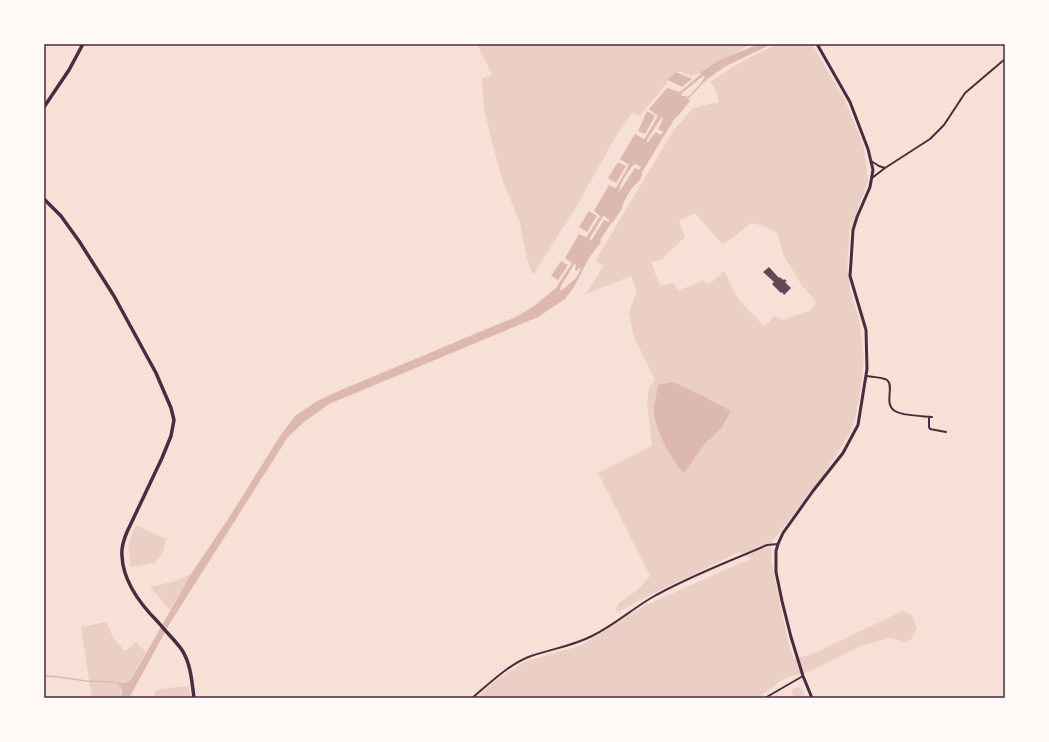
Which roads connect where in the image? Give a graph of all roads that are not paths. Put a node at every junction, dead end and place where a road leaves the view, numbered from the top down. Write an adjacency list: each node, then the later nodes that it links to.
1 (83, 44): 4 (main road)
2 (817, 44): 5 (main road)
3 (1005, 59): 6 (street)
4 (44, 107)
5 (871, 161): 6 (street); 7 (main road)
6 (886, 168): 7 (street)
7 (872, 178): 9 (main road)
8 (44, 198): 13 (main road)
9 (866, 376): 10 (street); 11 (main road)
10 (946, 432)
11 (778, 544): 12 (main road); 14 (street)
12 (803, 676): 15 (street); 16 (main road)
13 (194, 698)
14 (472, 698)
15 (765, 698)
16 (812, 698)

